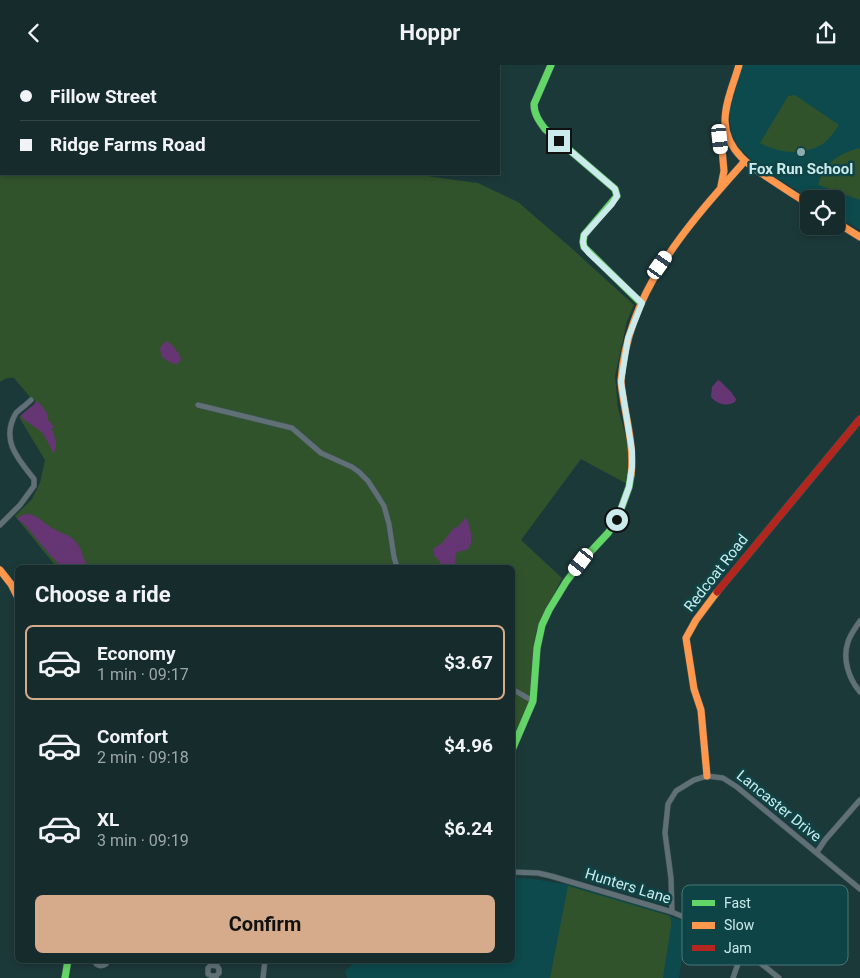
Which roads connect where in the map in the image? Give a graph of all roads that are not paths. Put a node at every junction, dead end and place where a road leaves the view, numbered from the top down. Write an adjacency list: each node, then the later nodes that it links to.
1 (551, 65): 11 (street)
2 (739, 65): 3 (street)
3 (725, 128): 4 (street); 5 (street)
4 (733, 149): 5 (street); 6 (street)
5 (722, 158): 7 (street)
6 (744, 162): 7 (street); 8 (street)
7 (720, 189): 11 (street)
8 (800, 198)
9 (845, 228): 10 (street)
10 (860, 237)
11 (642, 303): 22 (street)
12 (31, 401): 15 (street)
13 (198, 405): 16 (street)
14 (860, 419): 24 (street, Redcoat Road)
15 (0, 525)
16 (396, 565)
17 (0, 570): 18 (street)
18 (15, 591)
19 (860, 621): 21 (street)
20 (515, 691): 22 (street)
21 (860, 692)
22 (533, 701): 23 (street)
23 (515, 743)
24 (707, 776): 26 (street, Lancaster Drive); 29 (street)
25 (860, 800): 26 (street)
26 (817, 852): 28 (street, Lancaster Drive)
27 (515, 872): 29 (street, Hunters Lane)
28 (860, 889)
29 (672, 912): 30 (street, Hunters Lane)
30 (682, 916)
31 (68, 963): 37 (street)
32 (96, 963): 33 (street)
33 (106, 963)
34 (265, 963): 38 (street)
35 (737, 965): 39 (street)
36 (763, 965): 40 (street, Hunters Lane)
37 (65, 978)
38 (263, 978)
39 (733, 978)
40 (779, 978)

